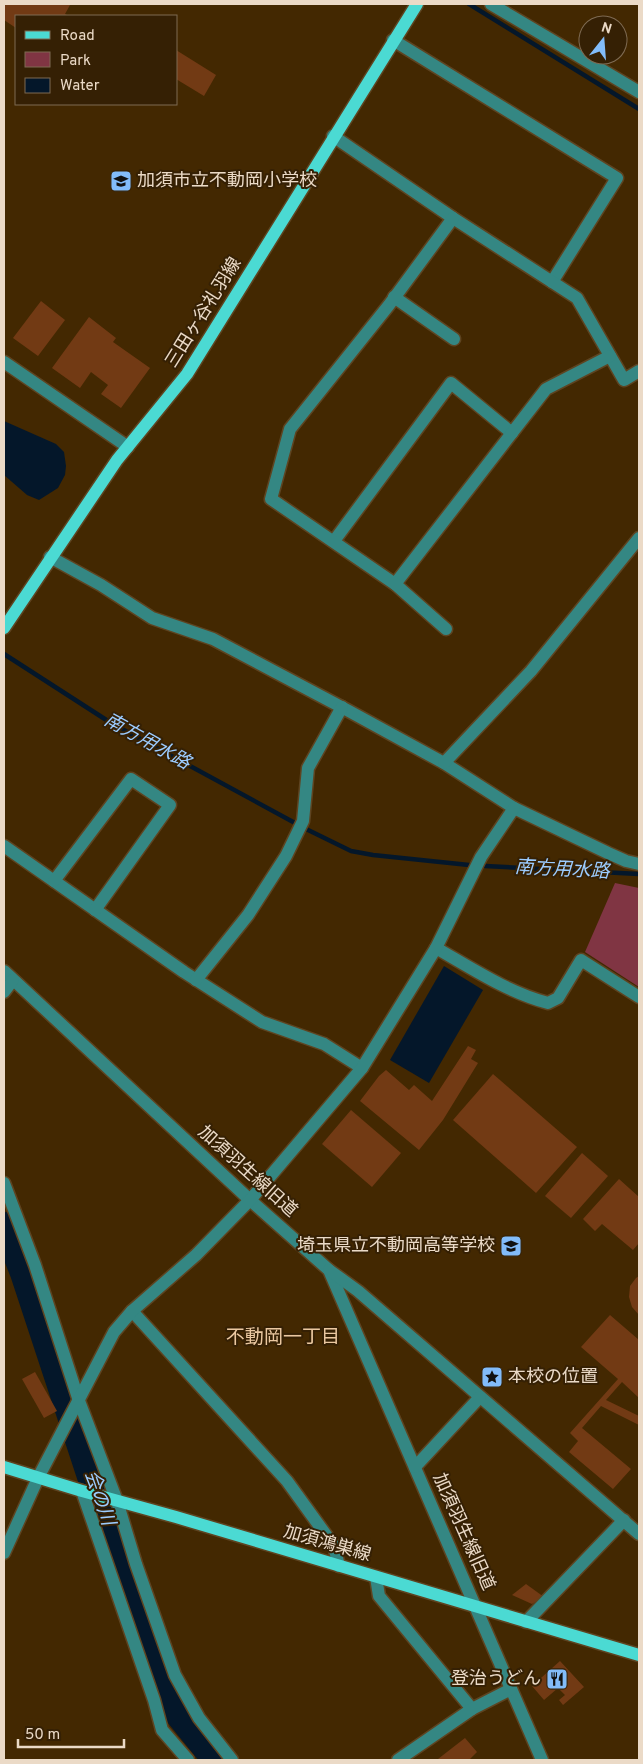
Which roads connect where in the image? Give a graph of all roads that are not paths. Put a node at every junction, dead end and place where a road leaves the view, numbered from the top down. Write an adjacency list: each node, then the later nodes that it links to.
1 (416, 4): 3 (main road, 三田ヶ谷礼羽線)
2 (491, 4): 4 (street)
3 (394, 40): 5 (main road, 三田ヶ谷礼羽線); 7 (street)
4 (639, 92)
5 (333, 136): 6 (street); 14 (main road, 三田ヶ谷礼羽線)
6 (453, 218): 7 (street); 8 (street)
7 (552, 282): 10 (street)
8 (394, 297): 9 (street); 16 (street)
9 (454, 339)
10 (610, 356): 12 (street); 13 (street)
11 (4, 362): 14 (street)
12 (639, 371)
13 (512, 433): 16 (street); 18 (street)
14 (128, 447): 17 (main road, 三田ヶ谷礼羽線)
15 (639, 538): 22 (street)
16 (334, 541): 18 (street)
17 (50, 557): 19 (main road, 三田ヶ谷礼羽線); 21 (street)
18 (395, 584): 20 (street)
19 (4, 628)
20 (446, 629)
21 (342, 707): 22 (street); 30 (street)
22 (444, 763): 23 (street)
23 (514, 808): 25 (street); 28 (street)
24 (4, 846): 26 (street)
25 (639, 864)
26 (54, 882): 27 (street); 27 (street)
27 (95, 910): 30 (street)
28 (436, 948): 32 (street); 33 (street)
29 (8, 976): 31 (street); 35 (street, 加須羽生線旧道)
30 (196, 980): 33 (street)
31 (4, 992)
32 (639, 997)
33 (362, 1068): 35 (street)
34 (4, 1183): 39 (street)
35 (250, 1200): 36 (street, 加須羽生線旧道); 37 (street)
36 (329, 1270): 38 (street); 41 (street, 加須羽生線旧道)
37 (132, 1311): 39 (street); 48 (street)
38 (480, 1397): 41 (street); 45 (street)
39 (79, 1401): 42 (street); 44 (street)
40 (4, 1467): 42 (main road, 加須鴻巣線)
41 (415, 1467): 50 (street, 加須羽生線旧道)
42 (38, 1478): 43 (main road, 加須鴻巣線); 47 (street)
43 (86, 1492): 44 (main road, 加須鴻巣線); 55 (street)
44 (113, 1500): 48 (main road, 加須鴻巣線); 56 (street)
45 (624, 1520): 46 (street); 51 (street)
46 (639, 1534)
47 (4, 1553)
48 (339, 1566): 49 (main road, 加須鴻巣線)
49 (376, 1576): 50 (main road, 加須鴻巣線); 54 (street)
50 (477, 1608): 51 (main road, 加須鴻巣線); 53 (street, 加須羽生線旧道)
51 (526, 1622): 52 (main road, 加須鴻巣線)
52 (639, 1655)
53 (511, 1689): 54 (street); 58 (street, 加須羽生線旧道)
54 (472, 1709): 57 (street)
55 (188, 1760)
56 (232, 1760)
57 (398, 1760)
58 (542, 1760)

